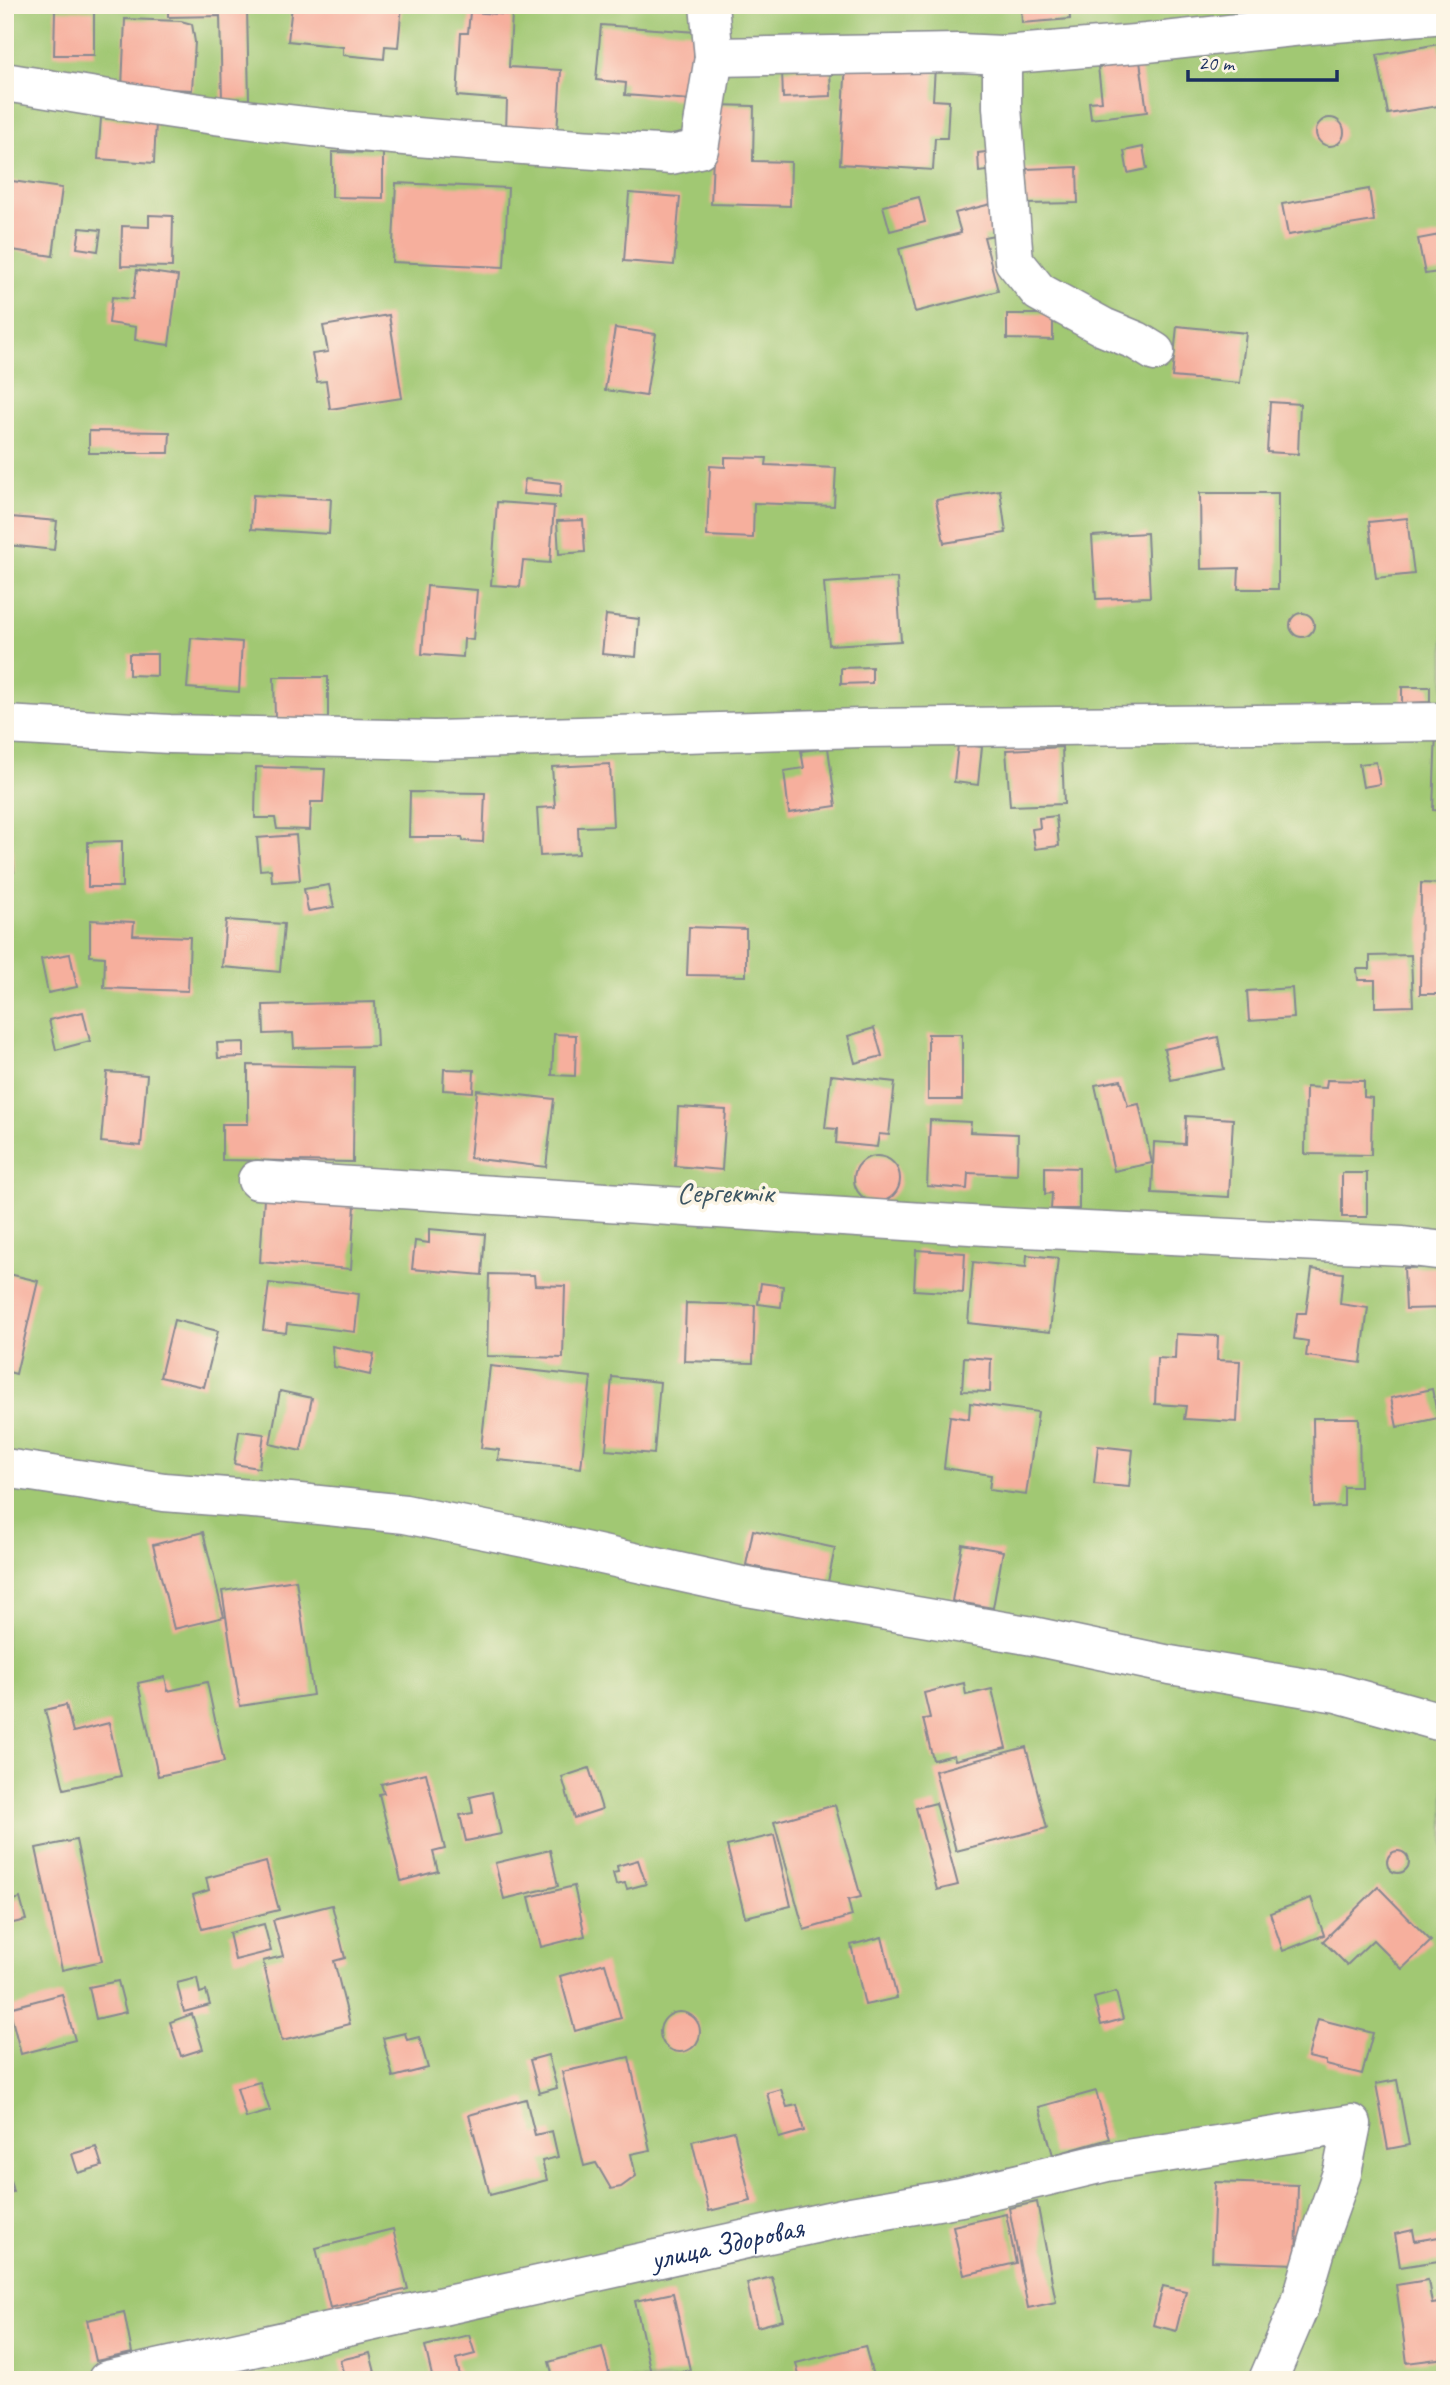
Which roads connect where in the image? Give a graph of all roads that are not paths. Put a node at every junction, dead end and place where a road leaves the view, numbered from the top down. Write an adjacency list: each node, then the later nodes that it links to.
1 (709, 5): 4 (street)
2 (1445, 14): 3 (street)
3 (1002, 55): 4 (street); 6 (street)
4 (714, 57): 5 (street)
5 (5, 82)
6 (1154, 352)
7 (1445, 722): 8 (street)
8 (5, 725)
9 (257, 1180): 10 (street)
10 (1445, 1251)
11 (5, 1468): 12 (street)
12 (1445, 1723)
13 (107, 2380): 14 (street, улица Здоровая)
14 (1268, 2380)

